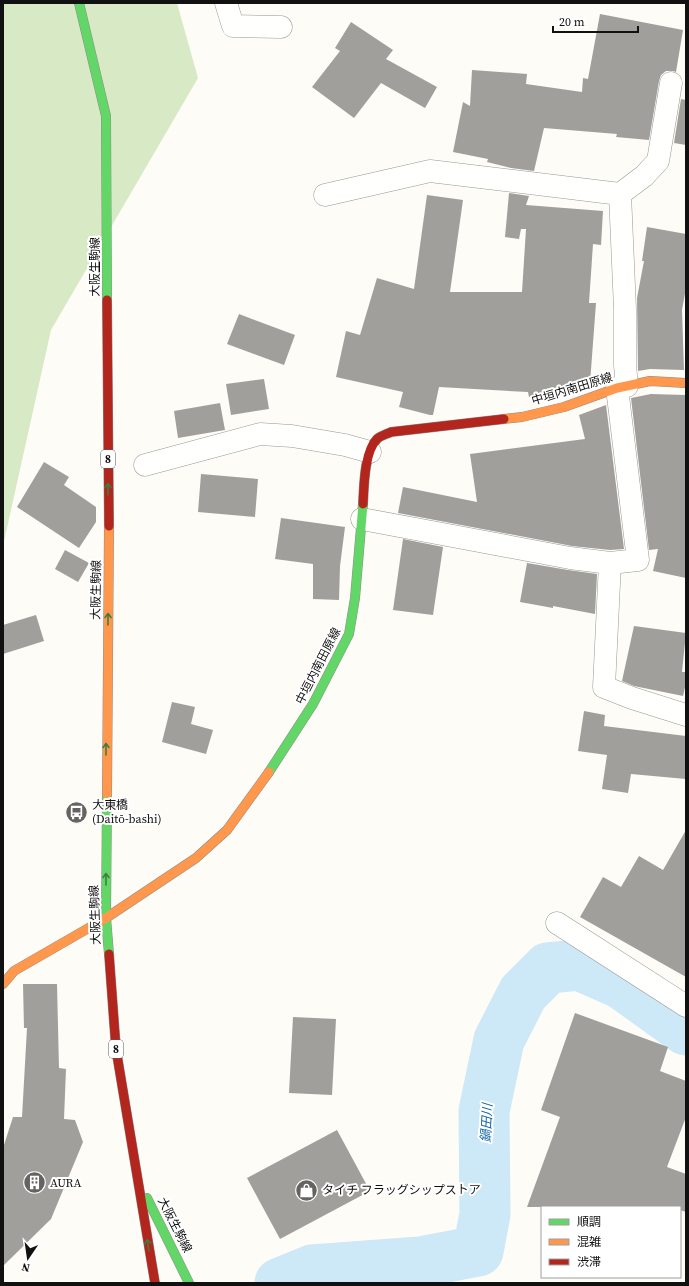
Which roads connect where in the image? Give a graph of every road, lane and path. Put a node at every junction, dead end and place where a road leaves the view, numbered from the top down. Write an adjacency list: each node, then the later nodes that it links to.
1 (79, 3): 14 (main road, 大阪生駒線 / 8, one-way to 1)
2 (226, 3): 3 (street)
3 (281, 27)
4 (671, 83): 5 (street)
5 (620, 194): 6 (street); 8 (street)
6 (325, 195)
7 (686, 383): 8 (main road, 中垣内南田原線)
8 (622, 387): 9 (main road, 中垣内南田原線); 12 (street)
9 (370, 452): 10 (street); 11 (main road, 中垣内南田原線)
10 (145, 465)
11 (362, 519): 12 (street); 14 (main road, 中垣内南田原線)
12 (610, 563): 13 (street)
13 (686, 715)
14 (106, 918): 16 (main road, 中垣内南田原線); 18 (main road, 大阪生駒線 / 8)
15 (557, 923): 17 (street)
16 (3, 984)
17 (686, 1006)
18 (138, 1179): 19 (main road, 大阪生駒線 / 8, one-way to 18); 20 (main road, 大阪生駒線 / 8)
19 (155, 1283)
20 (189, 1283)

